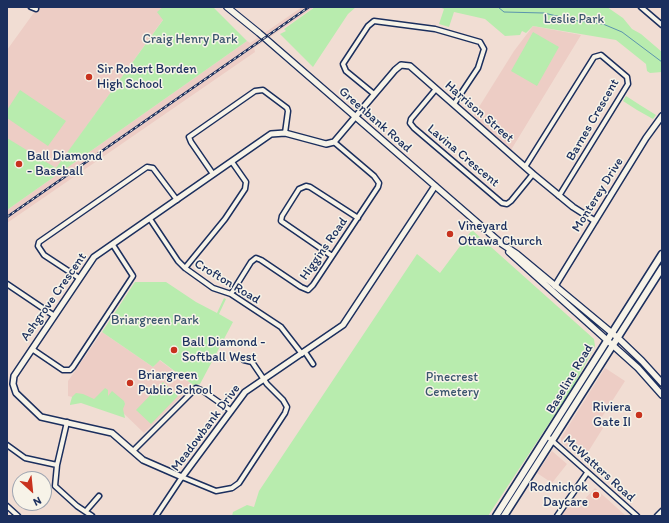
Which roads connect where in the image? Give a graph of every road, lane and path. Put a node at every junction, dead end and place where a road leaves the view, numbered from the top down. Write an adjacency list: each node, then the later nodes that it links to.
1 (31, 7): 4 (street)
2 (228, 7): 9 (main road, Greenbank Road)
3 (641, 7): 5 (street)
4 (36, 9)
5 (662, 25)
6 (436, 89): 7 (street, Harrison Street); 8 (street, Harrison Street); 16 (street, Lavina Crescent)
7 (374, 94): 8 (street); 9 (street, Harrison Street)
8 (454, 104): 14 (street, Harrison Street)
9 (355, 116): 12 (street); 17 (main road, Greenbank Road)
10 (662, 116): 22 (street, Monterey Drive)
11 (285, 133): 12 (street, Ashgrove Crescent); 13 (street, Ashgrove Crescent); 15 (street)
12 (334, 142): 20 (street, Higgins Road)
13 (232, 162): 15 (street, Ashgrove Crescent); 27 (street)
14 (525, 167): 16 (street, Harrison Street); 18 (street, Barnes Crescent)
15 (213, 174): 19 (street, Ashgrove Crescent)
16 (533, 174): 18 (street, Harrison Street)
17 (435, 186): 23 (main road, Greenbank Road); 39 (street, Meadowbank Drive)
18 (559, 196): 22 (street, Harrison Street)
19 (177, 200): 21 (street, Ashgrove Crescent); 29 (street)
20 (358, 218): 26 (street, Higgins Road); 26 (street)
21 (150, 219): 24 (street, Ashgrove Crescent); 27 (street, Crofton Road)
22 (595, 221): 31 (street, Monterey Drive)
23 (502, 244): 31 (main road, Greenbank Road); 36 (main road, Greenbank Road)
24 (113, 245): 29 (street, Ashgrove Crescent); 38 (street)
25 (662, 254): 34 (main road, Baseline Road)
26 (332, 256): 32 (street, Higgins Road)
27 (185, 268): 32 (street, Crofton Road)
28 (662, 268): 35 (main road, Baseline Road)
29 (79, 278): 33 (street, Ashgrove Crescent)
30 (7, 284): 33 (street)
31 (555, 286): 34 (main road, Greenbank Road)
32 (231, 294): 39 (street, Crofton Road)
33 (54, 315): 38 (street, Ashgrove Crescent)
34 (611, 333): 35 (main road, Greenbank Road); 36 (main road, Baseline Road)
35 (618, 338): 37 (main road, Baseline Road); 43 (main road, Greenbank Road)
36 (607, 340): 37 (main road, Greenbank Road); 47 (main road, Baseline Road)
37 (613, 346): 44 (main road, Greenbank Road); 47 (main road, Baseline Road)
38 (32, 349): 46 (street, Ashgrove Crescent)
39 (303, 353): 41 (street); 42 (street, Meadowbank Drive)
40 (244, 360): 42 (street)
41 (313, 364)
42 (264, 379): 45 (street, Meadowbank Drive); 52 (street)
43 (662, 383)
44 (662, 395)
45 (230, 410): 49 (street); 52 (street, Meadowbank Drive)
46 (67, 422): 49 (street, Ashgrove Crescent); 50 (street)
47 (550, 439): 51 (street, McWatters Road); 60 (main road, Baseline Road); 61 (main road, Baseline Road)
48 (7, 445): 50 (street)
49 (133, 451): 52 (street, Ashgrove Crescent)
50 (57, 465): 55 (street)
51 (587, 473): 62 (street); 63 (street, McWatters Road)
52 (182, 477): 59 (street, Meadowbank Drive)
53 (99, 496): 55 (street)
54 (7, 506): 57 (street)
55 (86, 511): 58 (street)
56 (662, 511): 64 (street)
57 (18, 516)
58 (92, 516)
59 (156, 516)
60 (496, 516)
61 (504, 516)
62 (557, 516)
63 (637, 516)
64 (657, 516)

